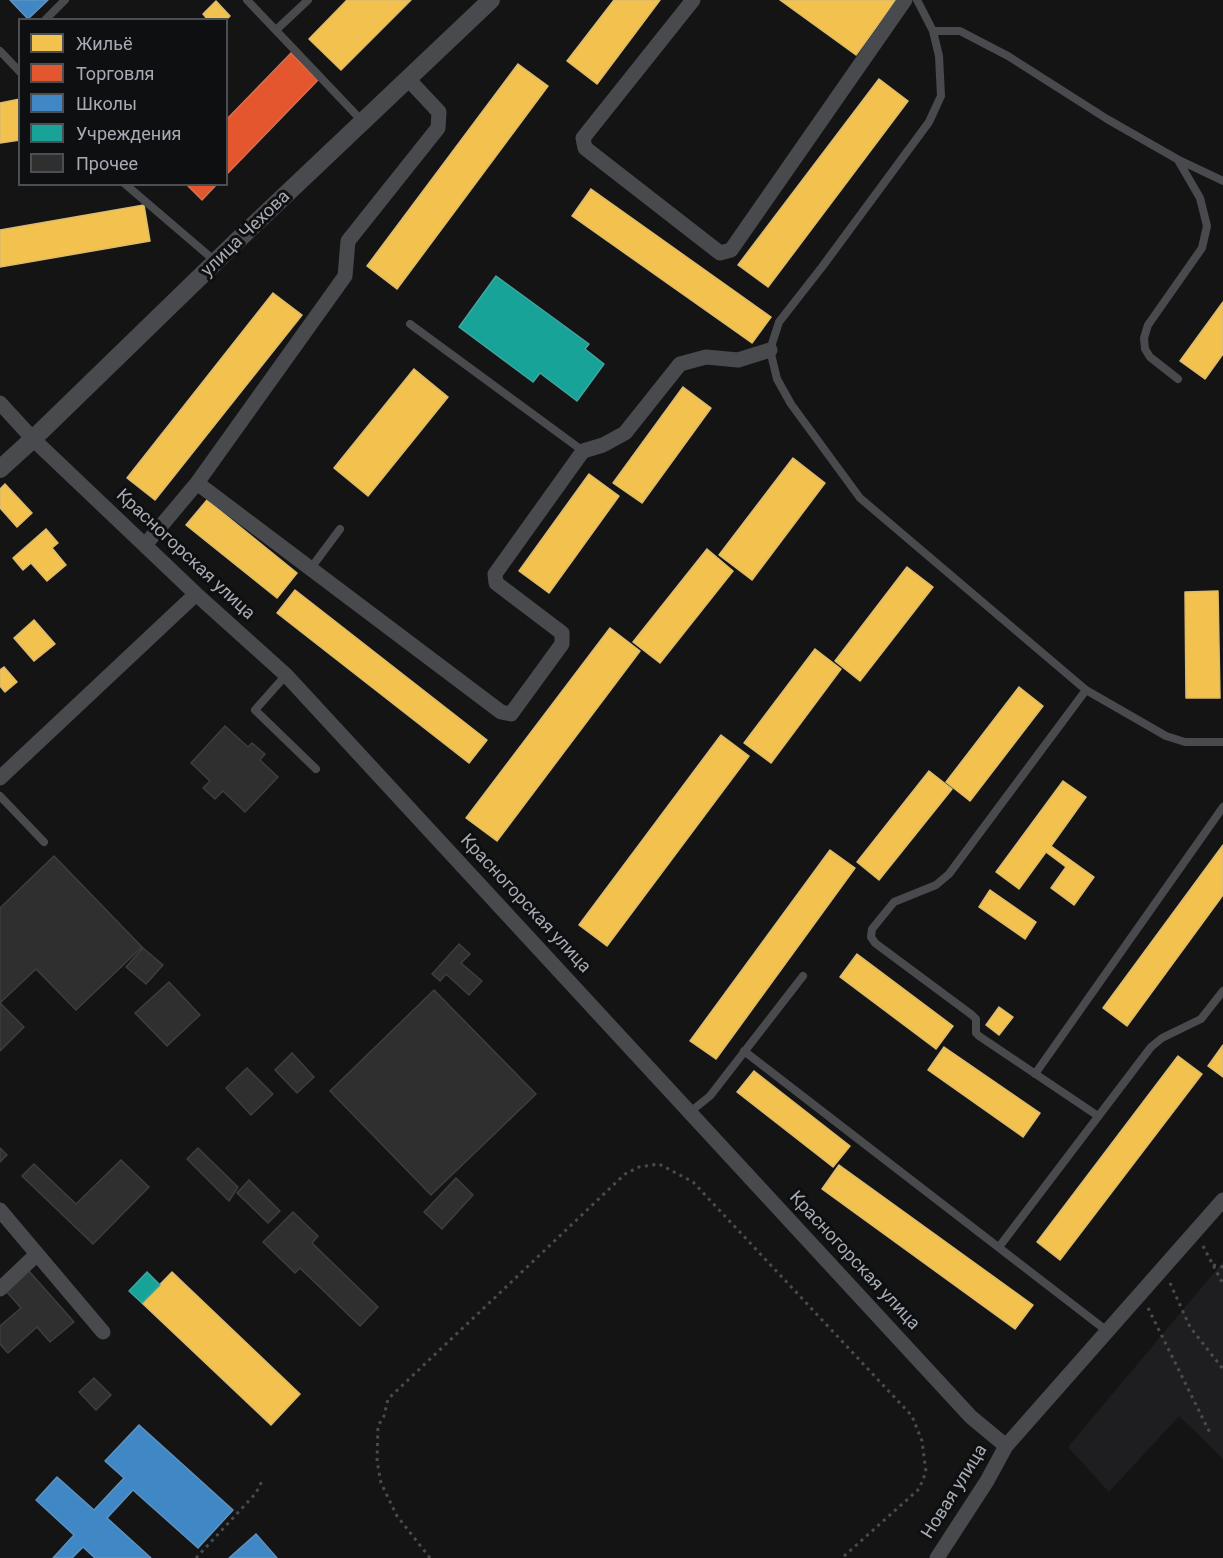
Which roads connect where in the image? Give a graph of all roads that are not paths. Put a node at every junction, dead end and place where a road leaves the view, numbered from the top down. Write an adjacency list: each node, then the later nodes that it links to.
1 (65, 0): 8 (lane)
2 (247, 0): 9 (lane)
3 (308, 0): 9 (lane)
4 (491, 0): 13 (street, улица Чехова)
5 (693, 0): 6 (street)
6 (905, 0)
7 (917, 0): 10 (lane)
8 (47, 18)
9 (276, 30): 14 (lane)
10 (933, 31): 15 (lane); 20 (lane)
11 (0, 51): 12 (lane)
12 (18, 70)
13 (409, 80): 14 (street, улица Чехова); 26 (street)
14 (364, 123): 18 (street, улица Чехова)
15 (1177, 159): 16 (lane); 21 (lane)
16 (1223, 181)
17 (127, 186): 18 (lane)
18 (216, 262): 23 (street, улица Чехова)
19 (410, 324): 24 (lane)
20 (770, 350): 24 (street); 32 (lane)
21 (1178, 379)
22 (0, 403): 23 (street, Красногорская улица)
23 (33, 439): 25 (street, улица Чехова); 28 (street, Красногорская улица)
24 (583, 451): 29 (street)
25 (0, 469)
26 (197, 483): 28 (street); 29 (street)
27 (340, 529): 29 (lane)
28 (145, 545): 30 (street, Красногорская улица)
29 (311, 568)
30 (196, 594): 31 (street, Красногорская улица); 35 (street)
31 (286, 675): 34 (lane); 43 (street, Красногорская улица)
32 (1086, 690): 33 (lane); 42 (lane)
33 (1223, 742)
34 (316, 769)
35 (0, 777)
36 (0, 796): 38 (lane)
37 (1223, 807): 42 (lane)
38 (44, 842)
39 (803, 976): 41 (lane)
40 (1223, 992): 44 (lane)
41 (744, 1051): 43 (lane); 47 (lane)
42 (1035, 1074): 44 (lane)
43 (690, 1112): 52 (street, Красногорская улица)
44 (1098, 1116): 47 (lane)
45 (1223, 1200): 50 (street, Новая улица)
46 (0, 1210): 48 (street)
47 (999, 1247): 50 (lane)
48 (37, 1254): 49 (street); 51 (street)
49 (0, 1289)
50 (1107, 1331): 52 (street, Новая улица)
51 (103, 1332)
52 (1006, 1446): 53 (street, Новая улица)
53 (937, 1558)

